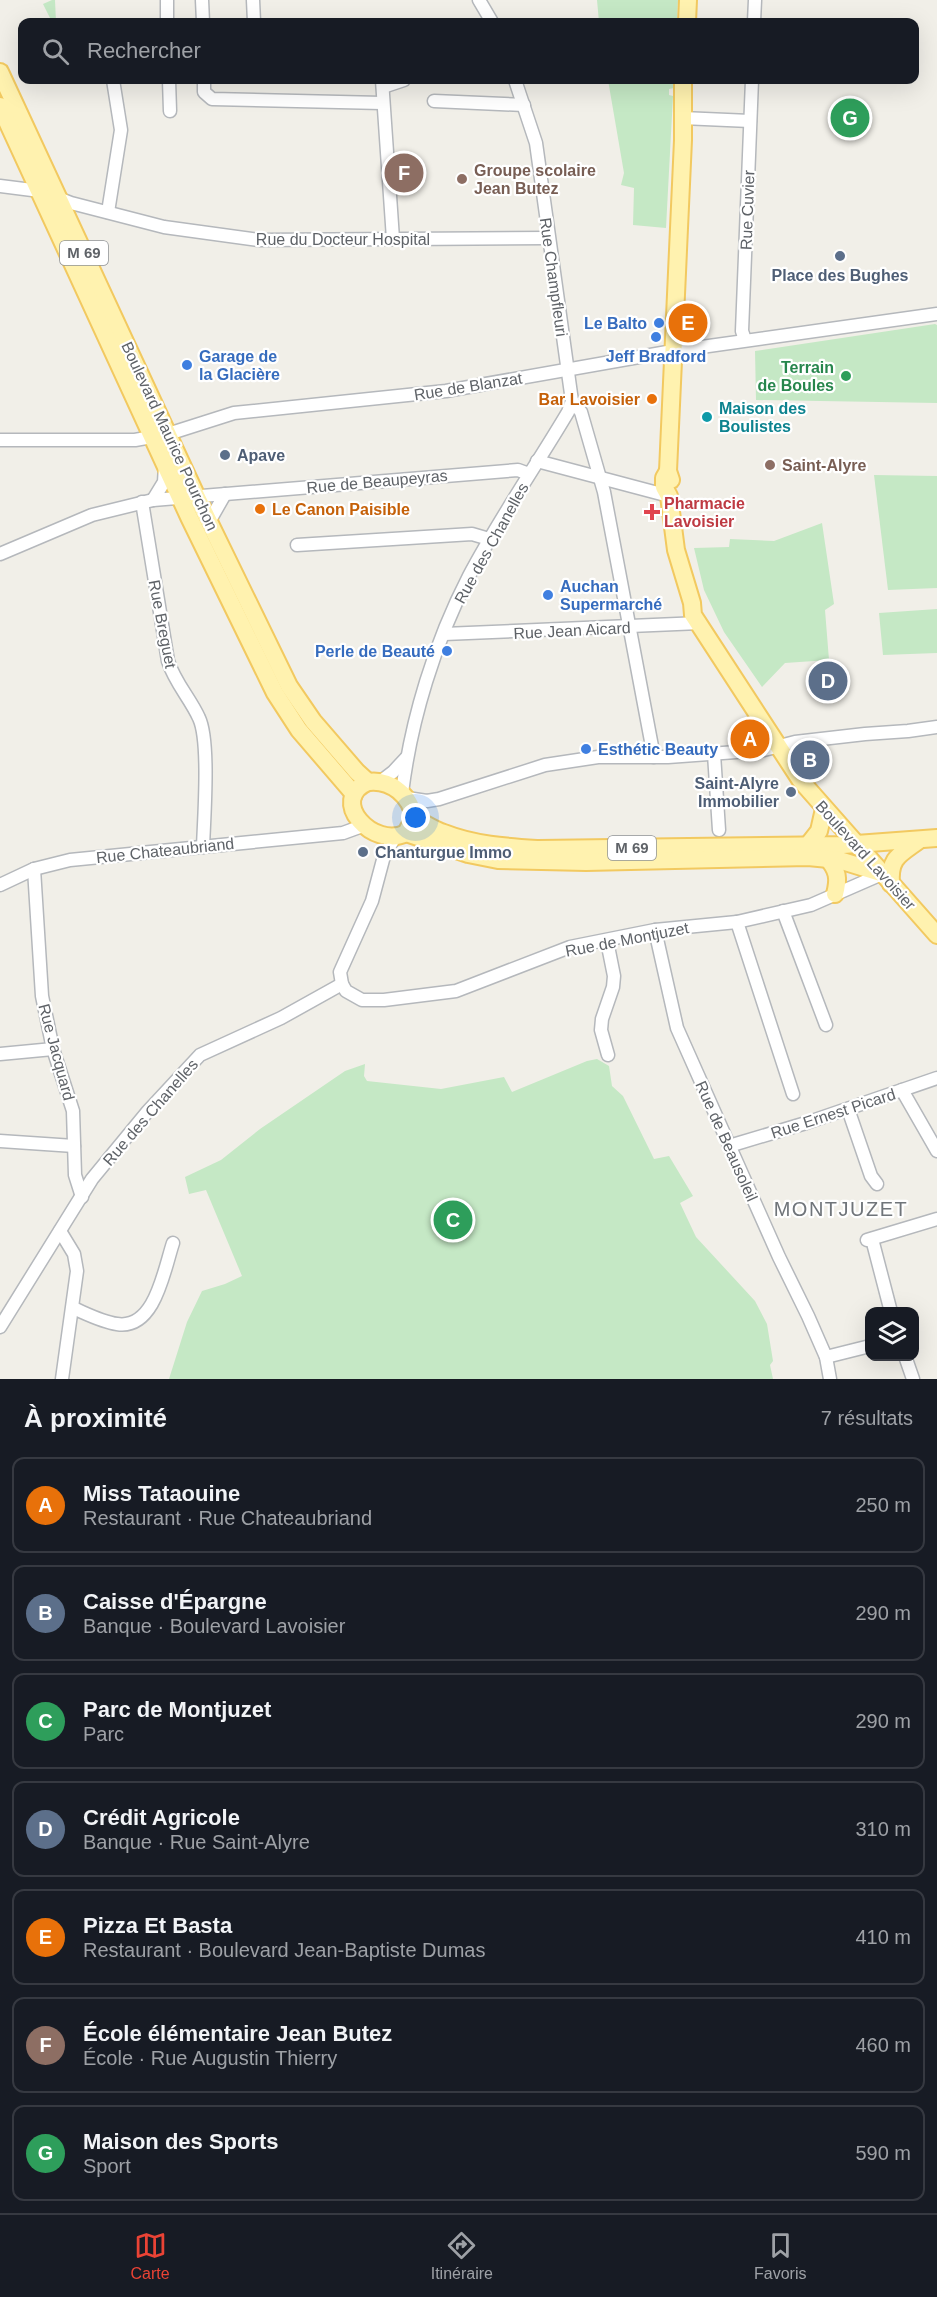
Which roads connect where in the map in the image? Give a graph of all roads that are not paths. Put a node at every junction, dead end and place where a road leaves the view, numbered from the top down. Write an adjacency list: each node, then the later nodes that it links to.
1 (166, 0): 7 (street)
2 (202, 0): 8 (street)
3 (253, 0): 9 (street)
4 (479, 0): 10 (street)
5 (688, 0): 11 (main road)
6 (755, 0): 12 (street)
7 (167, 18)
8 (203, 18)
9 (254, 18)
10 (490, 18)
11 (687, 18)
12 (754, 18)
13 (0, 72): 30 (main road, Boulevard Maurice Pourchon / M 69)
14 (114, 84): 31 (street)
15 (169, 84): 25 (street)
16 (204, 84): 22 (street)
17 (382, 84): 22 (street)
18 (516, 84): 23 (street, Rue Champfleuri)
19 (683, 84): 26 (main road, Boulevard Lavoisier)
20 (752, 84): 27 (street, Rue Cuvier)
21 (434, 101): 23 (street)
22 (382, 103): 33 (street)
23 (524, 105): 32 (street, Rue Champfleuri)
24 (0, 106): 29 (main road, Boulevard Maurice Pourchon / M 69)
25 (170, 111)
26 (682, 118): 27 (street); 36 (main road, Boulevard Lavoisier)
27 (750, 121): 35 (street, Rue Cuvier)
28 (0, 186): 29 (street, Rue du Docteur Hospital)
29 (40, 191): 30 (street, Rue du Docteur Hospital); 39 (main road, Boulevard Maurice Pourchon / M 69)
30 (57, 196): 31 (street, Rue du Docteur Hospital); 39 (main road, Boulevard Maurice Pourchon / M 69)
31 (108, 212): 33 (street, Rue du Docteur Hospital)
32 (548, 238): 33 (street, Rue du Docteur Hospital); 37 (street, Rue Champfleuri)
33 (393, 239)
34 (937, 314): 35 (street, Rue de Blanzat)
35 (745, 340): 36 (street, Rue de Blanzat)
36 (673, 351): 37 (street, Rue de Blanzat); 47 (main road, Boulevard Lavoisier)
37 (568, 370): 38 (street); 39 (street, Rue de Blanzat)
38 (572, 401): 41 (street, Rue des Chanelles); 44 (street)
39 (161, 435): 40 (street, Rue de Blanzat); 42 (main road, Boulevard Maurice Pourchon / M 69); 46 (main road, Boulevard Maurice Pourchon / M 69)
40 (0, 440)
41 (537, 461): 43 (street, Rue des Chanelles); 44 (street)
42 (165, 462): 46 (main road, Boulevard Maurice Pourchon / M 69); 48 (street)
43 (529, 474): 45 (street, Rue de Beaupeyras); 50 (street, Rue des Chanelles)
44 (601, 478): 47 (street); 54 (street)
45 (225, 494): 46 (street, Rue de Beaupeyras); 49 (street)
46 (188, 496): 48 (street, Rue de Beaupeyras); 49 (main road, Boulevard Maurice Pourchon / M 69); 62 (main road, Boulevard Maurice Pourchon / M 69)
47 (669, 496): 53 (main road, Boulevard Lavoisier)
48 (148, 501): 52 (street, Rue de Beaupeyras); 72 (street, Rue Breguet)
49 (209, 522): 61 (main road, Boulevard Maurice Pourchon / M 69)
50 (489, 539): 51 (street); 55 (street, Rue des Chanelles)
51 (297, 545)
52 (0, 554)
53 (700, 623): 54 (street, Rue Jean Aicard); 57 (main road, Boulevard Lavoisier)
54 (630, 627): 55 (street, Rue Jean Aicard); 60 (street)
55 (444, 634): 59 (street, Rue des Chanelles)
56 (937, 727): 57 (street)
57 (778, 746): 58 (street); 64 (main road, Boulevard Lavoisier)
58 (714, 754): 60 (street); 66 (street)
59 (407, 757): 61 (street); 63 (street, Rue des Chanelles)
60 (654, 757): 63 (street)
61 (374, 782): 62 (main road); 63 (main road, Boulevard Maurice Pourchon)
62 (354, 794): 65 (main road)
63 (413, 804): 67 (main road); 71 (main road, M 69)
64 (824, 809): 70 (main road, Boulevard Lavoisier); 71 (main road)
65 (364, 824): 67 (main road); 72 (street, Rue Chateaubriand); 73 (street)
66 (719, 830)
67 (401, 835): 73 (street); 74 (main road, M 69)
68 (937, 838): 69 (main road, M 69)
69 (919, 840): 70 (main road, M 69); 76 (main road)
70 (855, 844): 71 (main road, M 69); 76 (main road, Boulevard Lavoisier)
71 (808, 845)
72 (203, 847): 75 (street, Rue Chateaubriand)
73 (384, 856): 84 (street)
74 (828, 858): 76 (main road, M 69); 78 (main road)
75 (34, 869): 77 (street, Rue Chateaubriand); 86 (street, Rue Jacquard)
76 (887, 879): 78 (street, Rue de Montjuzet); 82 (main road, Boulevard Lavoisier)
77 (0, 885)
78 (835, 894): 79 (street, Rue de Montjuzet)
79 (783, 911): 80 (street, Rue de Montjuzet); 85 (street)
80 (737, 922): 81 (street, Rue de Montjuzet); 91 (street)
81 (655, 930): 83 (street, Rue de Montjuzet); 95 (street, Rue de Beausoleil)
82 (937, 935)
83 (607, 941): 84 (street, Rue de Montjuzet); 88 (street)
84 (342, 984): 98 (street, Rue des Chanelles)
85 (826, 1026)
86 (53, 1049): 87 (street); 94 (street, Rue Jacquard)
87 (0, 1054)
88 (608, 1055)
89 (937, 1078): 90 (street, Rue Ernest Picard)
90 (903, 1090): 92 (street, Rue Ernest Picard); 96 (street)
91 (793, 1094)
92 (848, 1109): 95 (street, Rue Ernest Picard); 97 (street)
93 (0, 1141): 94 (street)
94 (74, 1146): 98 (street, Rue Jacquard)
95 (729, 1146): 106 (street, Rue de Beausoleil)
96 (937, 1151)
97 (877, 1184)
98 (82, 1197): 100 (street, Rue des Chanelles)
99 (937, 1219): 102 (street)
100 (60, 1231): 103 (street); 104 (street, Rue des Chanelles)
101 (172, 1243): 103 (street)
102 (890, 1307)
103 (73, 1308): 108 (street)
104 (0, 1327)
105 (865, 1347): 106 (street)
106 (826, 1357): 109 (street, Rue de Beausoleil)
107 (907, 1361): 110 (street)
108 (62, 1379)
109 (830, 1379)
110 (913, 1379)

